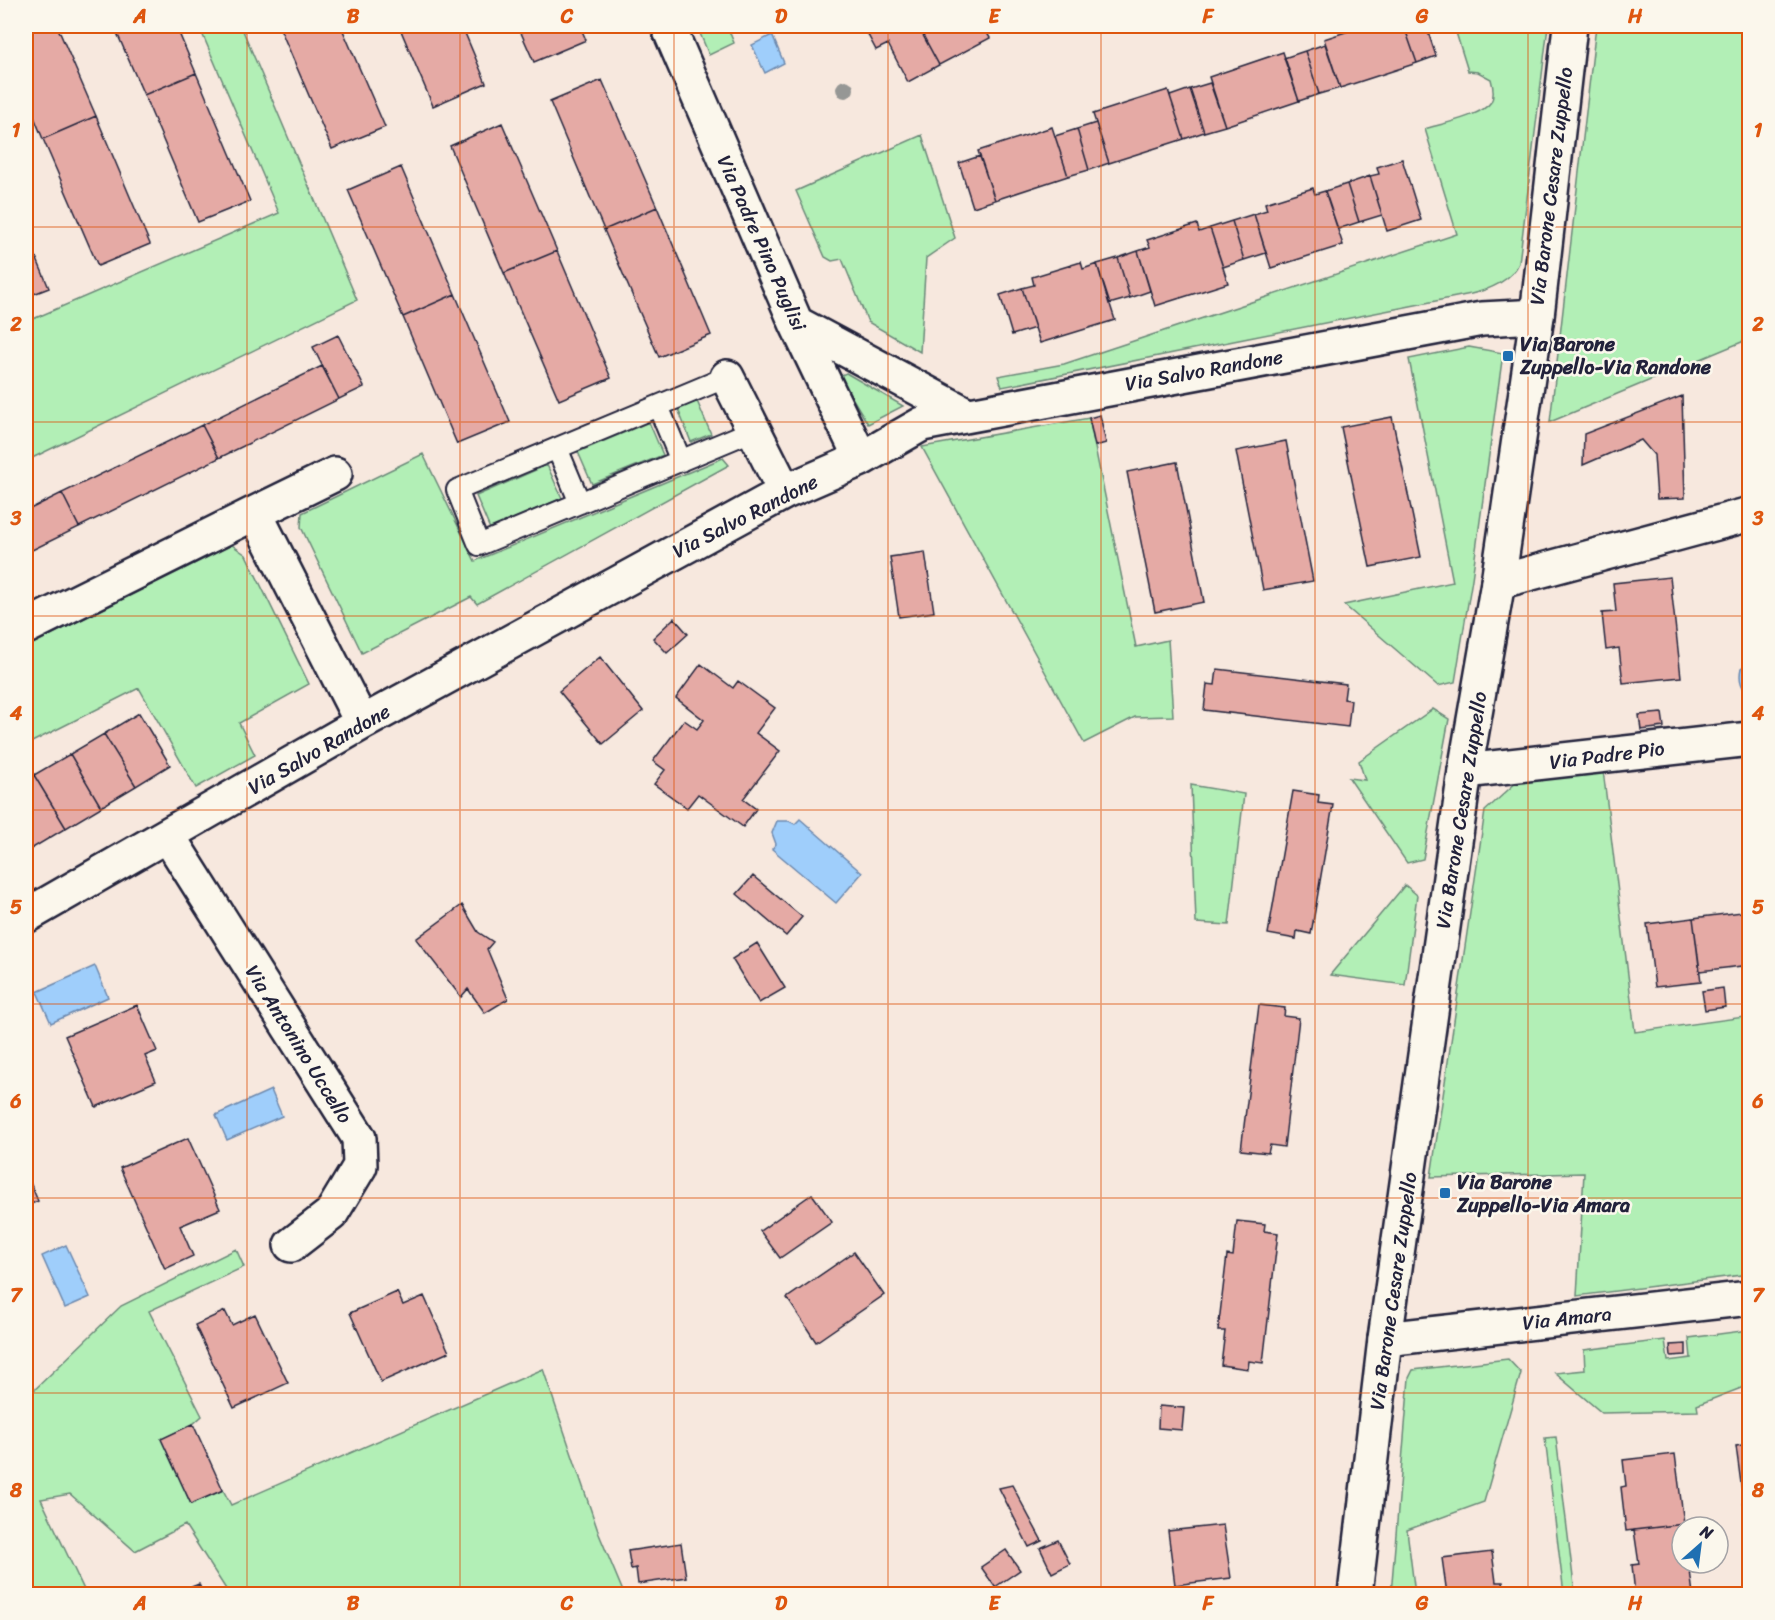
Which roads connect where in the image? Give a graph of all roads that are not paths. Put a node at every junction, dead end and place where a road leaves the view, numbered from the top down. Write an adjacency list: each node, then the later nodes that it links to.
1 (668, 26): 4 (street, Via Padre Pino Puglisi)
2 (1570, 26): 3 (street, Via Barone Cesare Zuppello)
3 (1537, 316): 7 (street, Via Salvo Randone); 17 (street, Via Barone Cesare Zuppello)
4 (796, 323): 7 (street); 10 (street, Via Padre Pino Puglisi)
5 (727, 377): 6 (lane); 8 (street)
6 (658, 406): 9 (lane); 11 (lane)
7 (966, 414): 10 (street, Via Salvo Randone)
8 (754, 430): 11 (lane); 13 (street)
9 (557, 448): 14 (lane); 14 (lane)
10 (861, 459): 13 (street, Via Salvo Randone)
11 (681, 461): 14 (lane)
12 (335, 474): 15 (street)
13 (785, 492): 19 (street, Via Salvo Randone)
14 (580, 503)
15 (255, 513): 18 (street); 19 (street)
16 (1749, 514): 17 (street)
17 (1498, 582): 21 (street, Via Barone Cesare Zuppello)
18 (26, 627)
19 (362, 723): 22 (street, Via Salvo Randone)
20 (1749, 739): 21 (street, Via Padre Pio)
21 (1465, 771): 26 (street, Via Barone Cesare Zuppello)
22 (168, 836): 23 (street, Via Salvo Randone); 24 (street, Via Antonino Uccello)
23 (26, 916)
24 (291, 1245)
25 (1749, 1298): 26 (street, Via Amara)
26 (1385, 1339): 27 (street, Via Barone Cesare Zuppello)
27 (1355, 1594)

